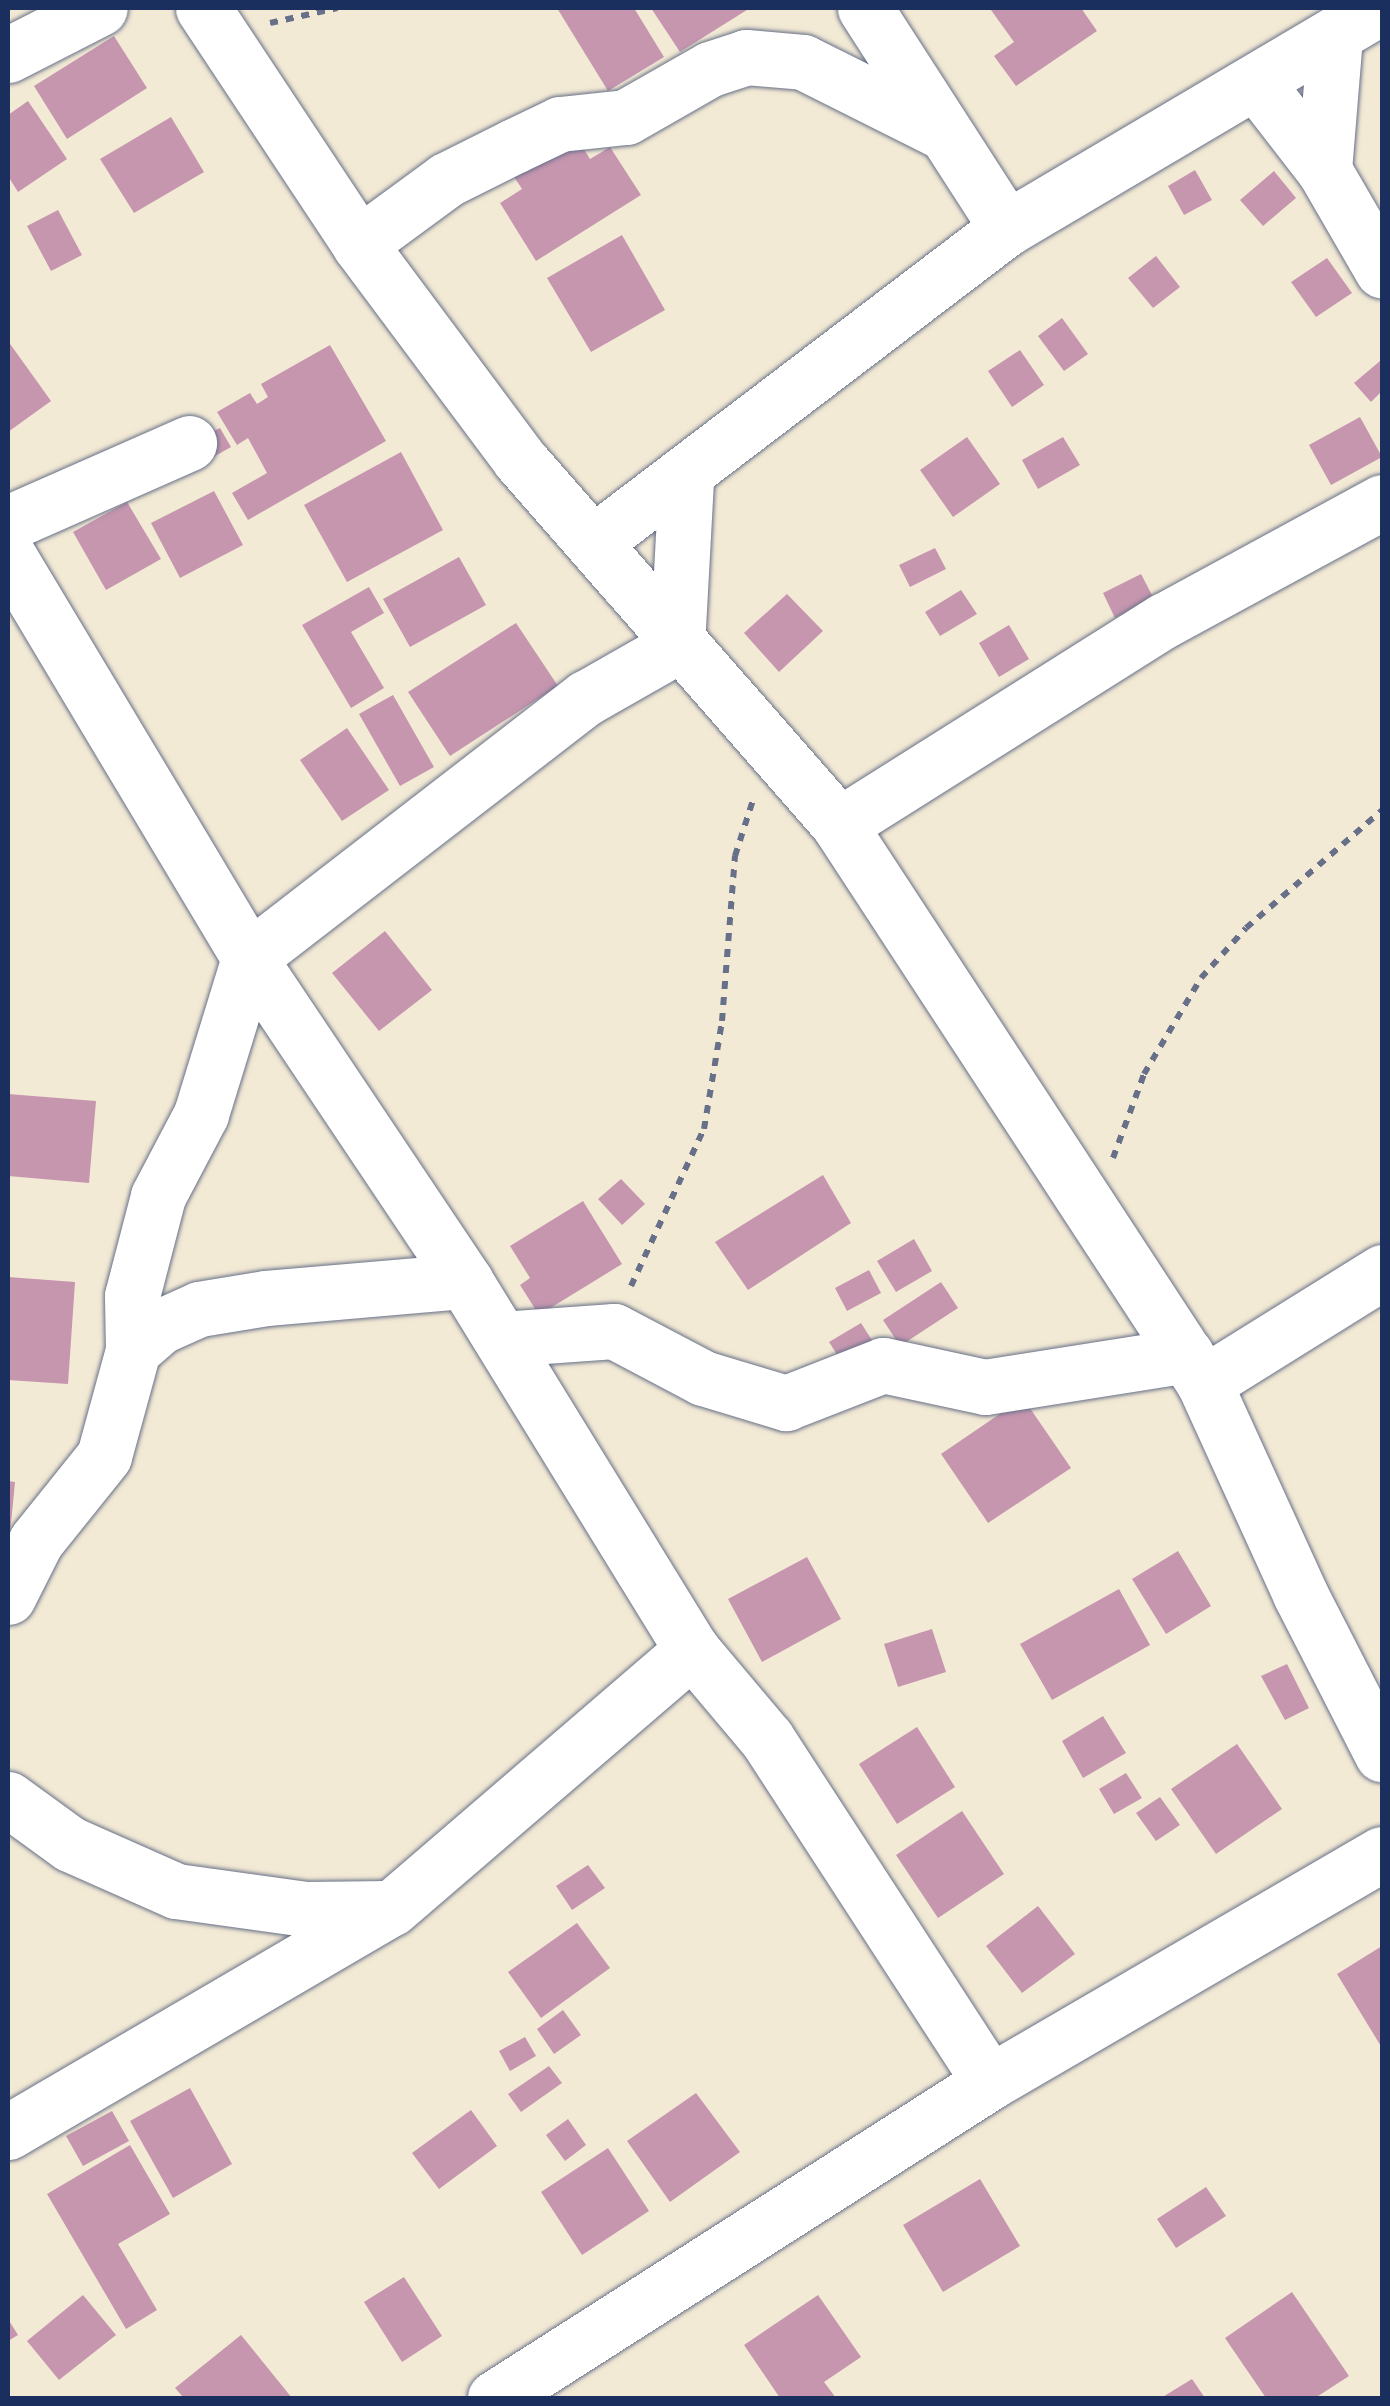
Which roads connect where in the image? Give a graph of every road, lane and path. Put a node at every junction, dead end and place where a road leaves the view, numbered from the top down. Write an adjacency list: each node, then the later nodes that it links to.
1 (100, 8): 6 (street)
2 (336, 8): 5 (path)
3 (865, 8): 8 (street)
4 (1357, 21): 7 (street); 9 (street)
5 (214, 28): 11 (street)
6 (8, 55)
7 (1258, 84): 9 (street); 10 (street)
8 (944, 133): 10 (street); 11 (street)
9 (1324, 170): 12 (street)
10 (1006, 228): 14 (street)
11 (359, 244): 17 (street)
12 (1382, 270)
13 (189, 442): 16 (street)
14 (686, 478): 17 (street); 19 (street)
15 (1382, 502): 22 (street)
16 (8, 523)
17 (594, 542): 19 (street)
18 (8, 555): 23 (street)
19 (677, 646): 20 (street); 23 (street)
20 (769, 746): 22 (street); 27 (path)
21 (1382, 810): 24 (path)
22 (838, 825): 24 (street)
23 (249, 958): 26 (street); 29 (street)
24 (1092, 1215): 30 (street)
25 (1382, 1272): 30 (street)
26 (465, 1281): 28 (street); 29 (street)
27 (614, 1331): 28 (street); 30 (street)
28 (502, 1340): 32 (street)
29 (133, 1350): 31 (street)
30 (1195, 1369): 33 (street)
31 (8, 1597)
32 (692, 1650): 36 (street); 37 (street)
33 (1382, 1754)
34 (8, 1798): 36 (street)
35 (1382, 1854): 37 (street)
36 (392, 1908): 38 (street)
37 (990, 2082): 39 (street)
38 (8, 2132)
39 (495, 2398)

